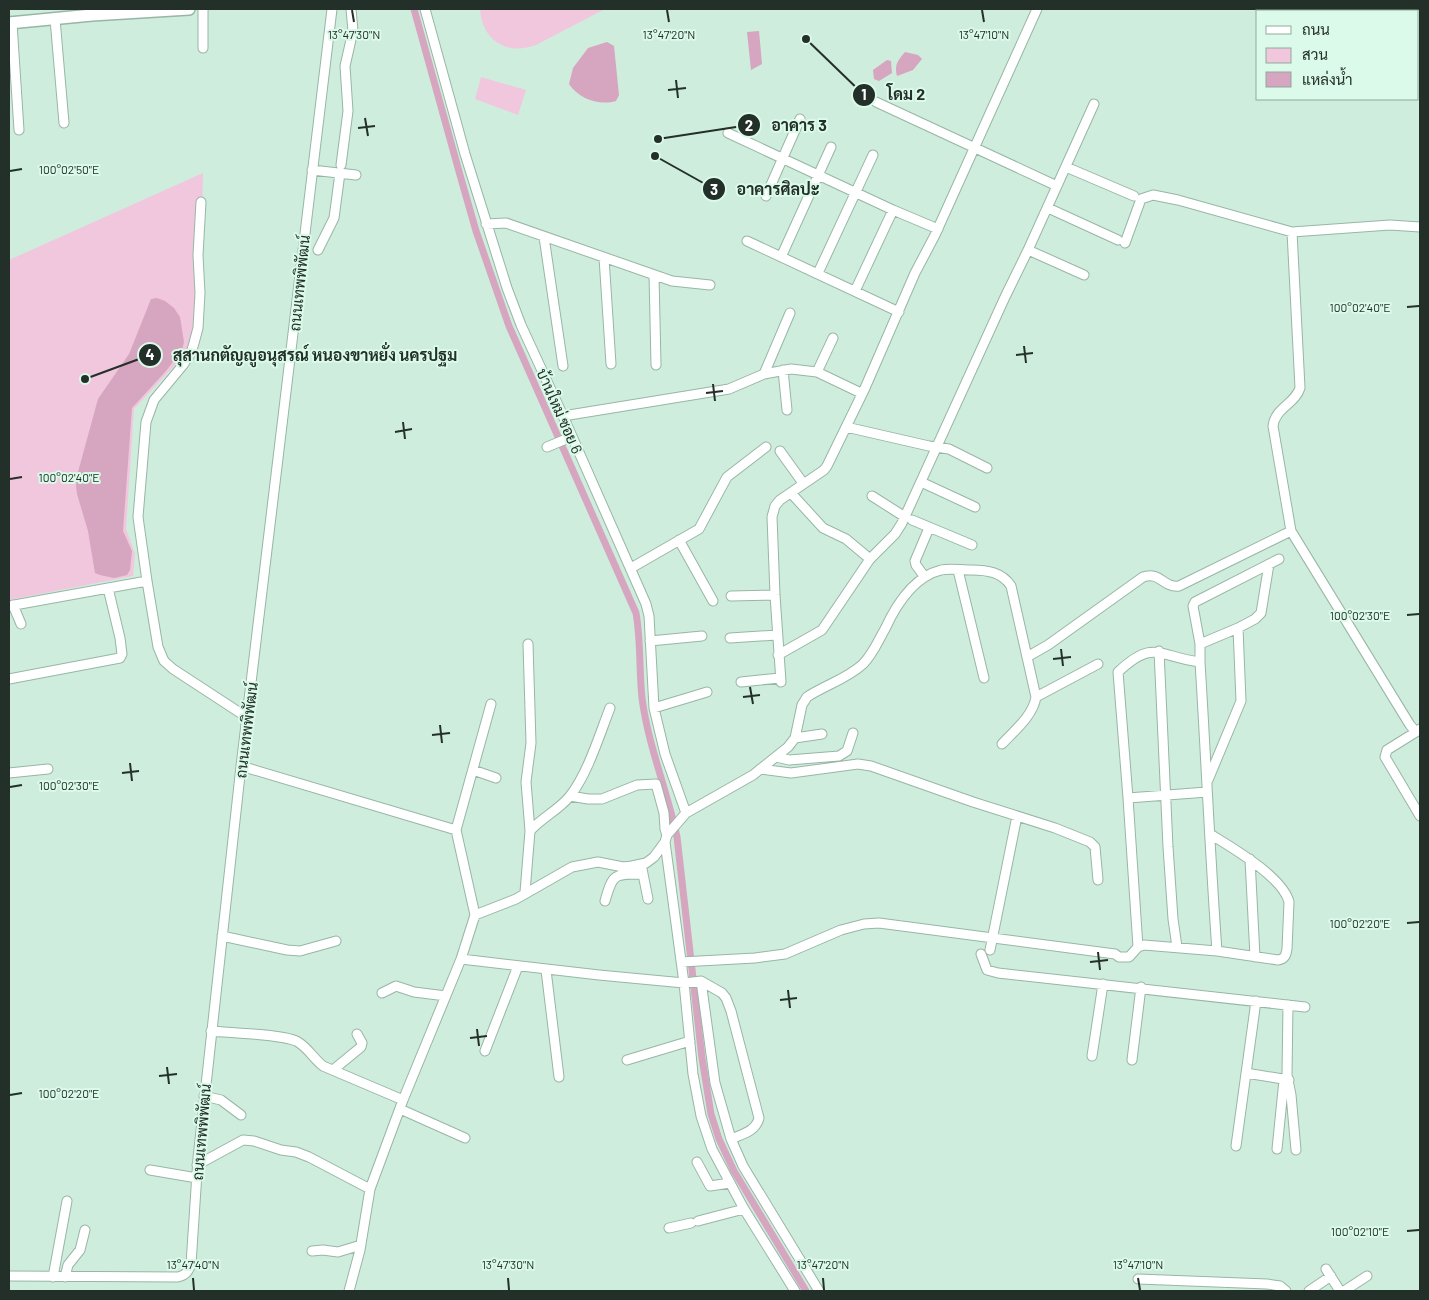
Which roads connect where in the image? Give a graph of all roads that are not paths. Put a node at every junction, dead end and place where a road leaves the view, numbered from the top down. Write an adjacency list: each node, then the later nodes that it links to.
1 (181, 9): 7 (main road)
2 (203, 9): 10 (street)
3 (332, 9): 23 (street, ถนนเทพพิพัฒน์)
4 (351, 9): 22 (street)
5 (425, 9): 33 (street, บ้านใหม่ ซอย 6)
6 (1037, 9): 18 (street)
7 (89, 12): 8 (main road)
8 (55, 19): 9 (main road); 14 (street)
9 (10, 23): 15 (street)
10 (203, 48)
11 (876, 102): 18 (street)
12 (1094, 104): 21 (street)
13 (800, 119): 20 (street)
14 (64, 123)
15 (19, 130)
16 (728, 133): 20 (street)
17 (831, 147): 25 (street)
18 (975, 148): 26 (street); 35 (street)
19 (873, 155): 27 (street)
20 (781, 158): 25 (street); 28 (street)
21 (1066, 167): 26 (street); 29 (street)
22 (341, 169): 23 (street); 24 (street); 39 (street)
23 (312, 170): 110 (street, ถนนเทพพิพัฒน์)
24 (356, 175)
25 (820, 176): 27 (street); 41 (street)
26 (1057, 186): 31 (street)
27 (855, 192): 32 (street); 43 (street)
28 (766, 196)
29 (1134, 196)
30 (201, 202): 83 (street)
31 (1048, 208): 36 (street); 40 (street)
32 (893, 210): 35 (street); 47 (street)
33 (486, 224): 37 (street); 59 (street, บ้านใหม่ ซอย 6)
34 (1420, 227): 36 (street)
35 (938, 229): 48 (street)
36 (1292, 232): 74 (street)
37 (544, 236): 42 (street); 53 (street)
38 (747, 241): 41 (street)
39 (318, 250)
40 (1028, 250): 45 (street); 64 (street)
41 (781, 257): 43 (street)
42 (604, 258): 44 (street); 51 (street)
43 (818, 273): 47 (street)
44 (654, 275): 46 (street); 52 (street)
45 (1084, 276)
46 (710, 285)
47 (855, 291): 48 (street)
48 (899, 312): 57 (street)
49 (790, 313): 56 (street)
50 (833, 338): 55 (street)
51 (610, 364)
52 (656, 365)
53 (564, 366)
54 (783, 370): 55 (street); 56 (street); 58 (street)
55 (817, 372): 57 (street)
56 (764, 374): 59 (street)
57 (861, 393): 60 (street)
58 (787, 410)
59 (563, 416): 61 (street, บ้านใหม่ ซอย 6)
60 (846, 427): 64 (street); 68 (street)
61 (565, 440): 62 (street); 80 (street, บ้านใหม่ ซอย 6)
62 (547, 447)
63 (766, 447): 75 (street)
64 (936, 447): 66 (street); 67 (street)
65 (780, 451): 68 (street)
66 (987, 468)
67 (921, 482): 71 (street); 72 (street)
68 (803, 484): 69 (street)
69 (791, 493): 77 (street); 85 (street)
70 (872, 496): 72 (street)
71 (975, 507)
72 (909, 519): 73 (street); 77 (street)
73 (929, 528): 76 (street); 82 (street)
74 (1291, 531): 99 (street); 111 (street)
75 (679, 540): 80 (street); 87 (street)
76 (972, 545)
77 (870, 559): 98 (street)
78 (1279, 559): 79 (street)
79 (1269, 564): 90 (street); 96 (street)
80 (631, 568): 94 (street, บ้านใหม่ ซอย 6)
81 (958, 570): 82 (street); 99 (street); 103 (street)
82 (924, 576): 114 (street)
83 (147, 581): 84 (street); 110 (street)
84 (108, 588): 88 (street); 102 (street)
85 (775, 595): 86 (street); 91 (street)
86 (731, 596)
87 (713, 601)
88 (11, 605): 89 (street)
89 (21, 624)
90 (1238, 628): 96 (street); 123 (street)
91 (777, 635): 93 (street); 98 (street)
92 (702, 636): 94 (street)
93 (730, 638)
94 (650, 641): 109 (street, บ้านใหม่ ซอย 6)
95 (528, 644): 132 (street)
96 (1200, 644): 100 (street)
97 (1159, 651): 100 (street); 125 (street); 127 (street)
98 (778, 656): 104 (street)
99 (1027, 657): 106 (street)
100 (1200, 662): 123 (street)
101 (1098, 664): 106 (street)
102 (9, 678)
103 (984, 678)
104 (741, 682)
105 (707, 692): 109 (street)
106 (1036, 697): 115 (street)
107 (491, 704): 120 (street)
108 (610, 708): 126 (street)
109 (654, 708): 128 (street, บ้านใหม่ ซอย 6)
110 (248, 718): 117 (street, ถนนเทพพิพัฒน์)
111 (1418, 730): 130 (street)
112 (853, 733): 116 (street)
113 (822, 734): 114 (street)
114 (795, 738): 116 (street)
115 (1002, 744)
116 (776, 757): 119 (street)
117 (241, 766): 131 (street); 143 (street, ถนนเทพพิพัฒน์)
118 (48, 769): 121 (street)
119 (760, 769): 128 (street); 129 (street)
120 (473, 770): 122 (street); 131 (street)
121 (9, 773)
122 (496, 778)
123 (1208, 780): 124 (street)
124 (1207, 792): 125 (street); 134 (street)
125 (1167, 795): 127 (street); 146 (street)
126 (570, 796): 132 (street); 133 (street)
127 (1128, 798): 147 (street)
128 (686, 813): 133 (street)
129 (1017, 816): 138 (street); 144 (street)
130 (1420, 816)
131 (456, 830): 142 (street)
132 (530, 832): 139 (street)
133 (670, 832): 136 (street); 151 (street)
134 (1210, 834): 135 (street); 148 (street)
135 (1250, 859): 149 (street); 149 (street)
136 (641, 864): 137 (street); 139 (street)
137 (643, 874): 140 (street); 141 (street)
138 (1098, 880)
139 (526, 892): 142 (street)
140 (648, 899)
141 (605, 901)
142 (475, 915): 150 (street)
143 (222, 936): 145 (street); 163 (street, ถนนเทพพิพัฒน์)
144 (988, 937): 147 (street); 151 (street); 156 (street)
145 (336, 941)
146 (1177, 947): 147 (street); 148 (street)
147 (1136, 950)
148 (1217, 951): 149 (street)
149 (1255, 957)
150 (461, 959): 152 (street); 159 (street)
151 (684, 962): 155 (street)
152 (518, 966): 153 (street); 166 (street)
153 (546, 970): 155 (street); 172 (street)
154 (700, 981): 155 (street); 179 (street); 179 (street)
155 (685, 982): 165 (street)
156 (1103, 984): 157 (street); 167 (street)
157 (1141, 988): 160 (street); 169 (street)
158 (382, 993): 159 (street)
159 (446, 996): 175 (street)
160 (1256, 1001): 161 (street); 171 (street)
161 (1288, 1005): 162 (street); 173 (street)
162 (1305, 1006)
163 (211, 1031): 170 (street); 174 (street, ถนนเทพพิพัฒน์)
164 (357, 1034): 170 (street)
165 (690, 1041): 168 (street); 187 (street)
166 (485, 1051)
167 (1092, 1056)
168 (628, 1060)
169 (1132, 1060)
170 (333, 1070): 175 (street)
171 (1246, 1073): 173 (street); 180 (street)
172 (559, 1077)
173 (1287, 1078): 181 (street); 182 (street)
174 (204, 1096): 177 (street); 184 (street, ถนนเทพพิพัฒน์)
175 (403, 1100): 176 (street)
176 (400, 1109): 178 (street); 188 (street)
177 (241, 1115)
178 (465, 1138)
179 (731, 1139): 203 (street)
180 (1236, 1146)
181 (1276, 1150)
182 (1296, 1150)
183 (697, 1162): 187 (street)
184 (197, 1165): 186 (street, ถนนเทพพิพัฒน์); 188 (street)
185 (150, 1170): 186 (street)
186 (197, 1178): 198 (street, ถนนเทพพิพัฒน์)
187 (730, 1183): 190 (street)
188 (370, 1188): 193 (street)
189 (67, 1201): 197 (street)
190 (744, 1209): 191 (street); 202 (street)
191 (668, 1228)
192 (85, 1230): 198 (street)
193 (361, 1245): 194 (street); 201 (street)
194 (312, 1251)
195 (9, 1276): 197 (street, ถนนเทพพิพัฒน์)
196 (1367, 1276): 207 (street)
197 (53, 1277): 198 (street, ถนนเทพพิพัฒน์)
198 (65, 1277)
199 (1138, 1279): 200 (street)
200 (1201, 1286): 204 (street)
201 (349, 1291)
202 (795, 1291)
203 (819, 1291)
204 (1286, 1291)
205 (1309, 1291): 206 (street)
206 (1340, 1291)
207 (1344, 1291)

